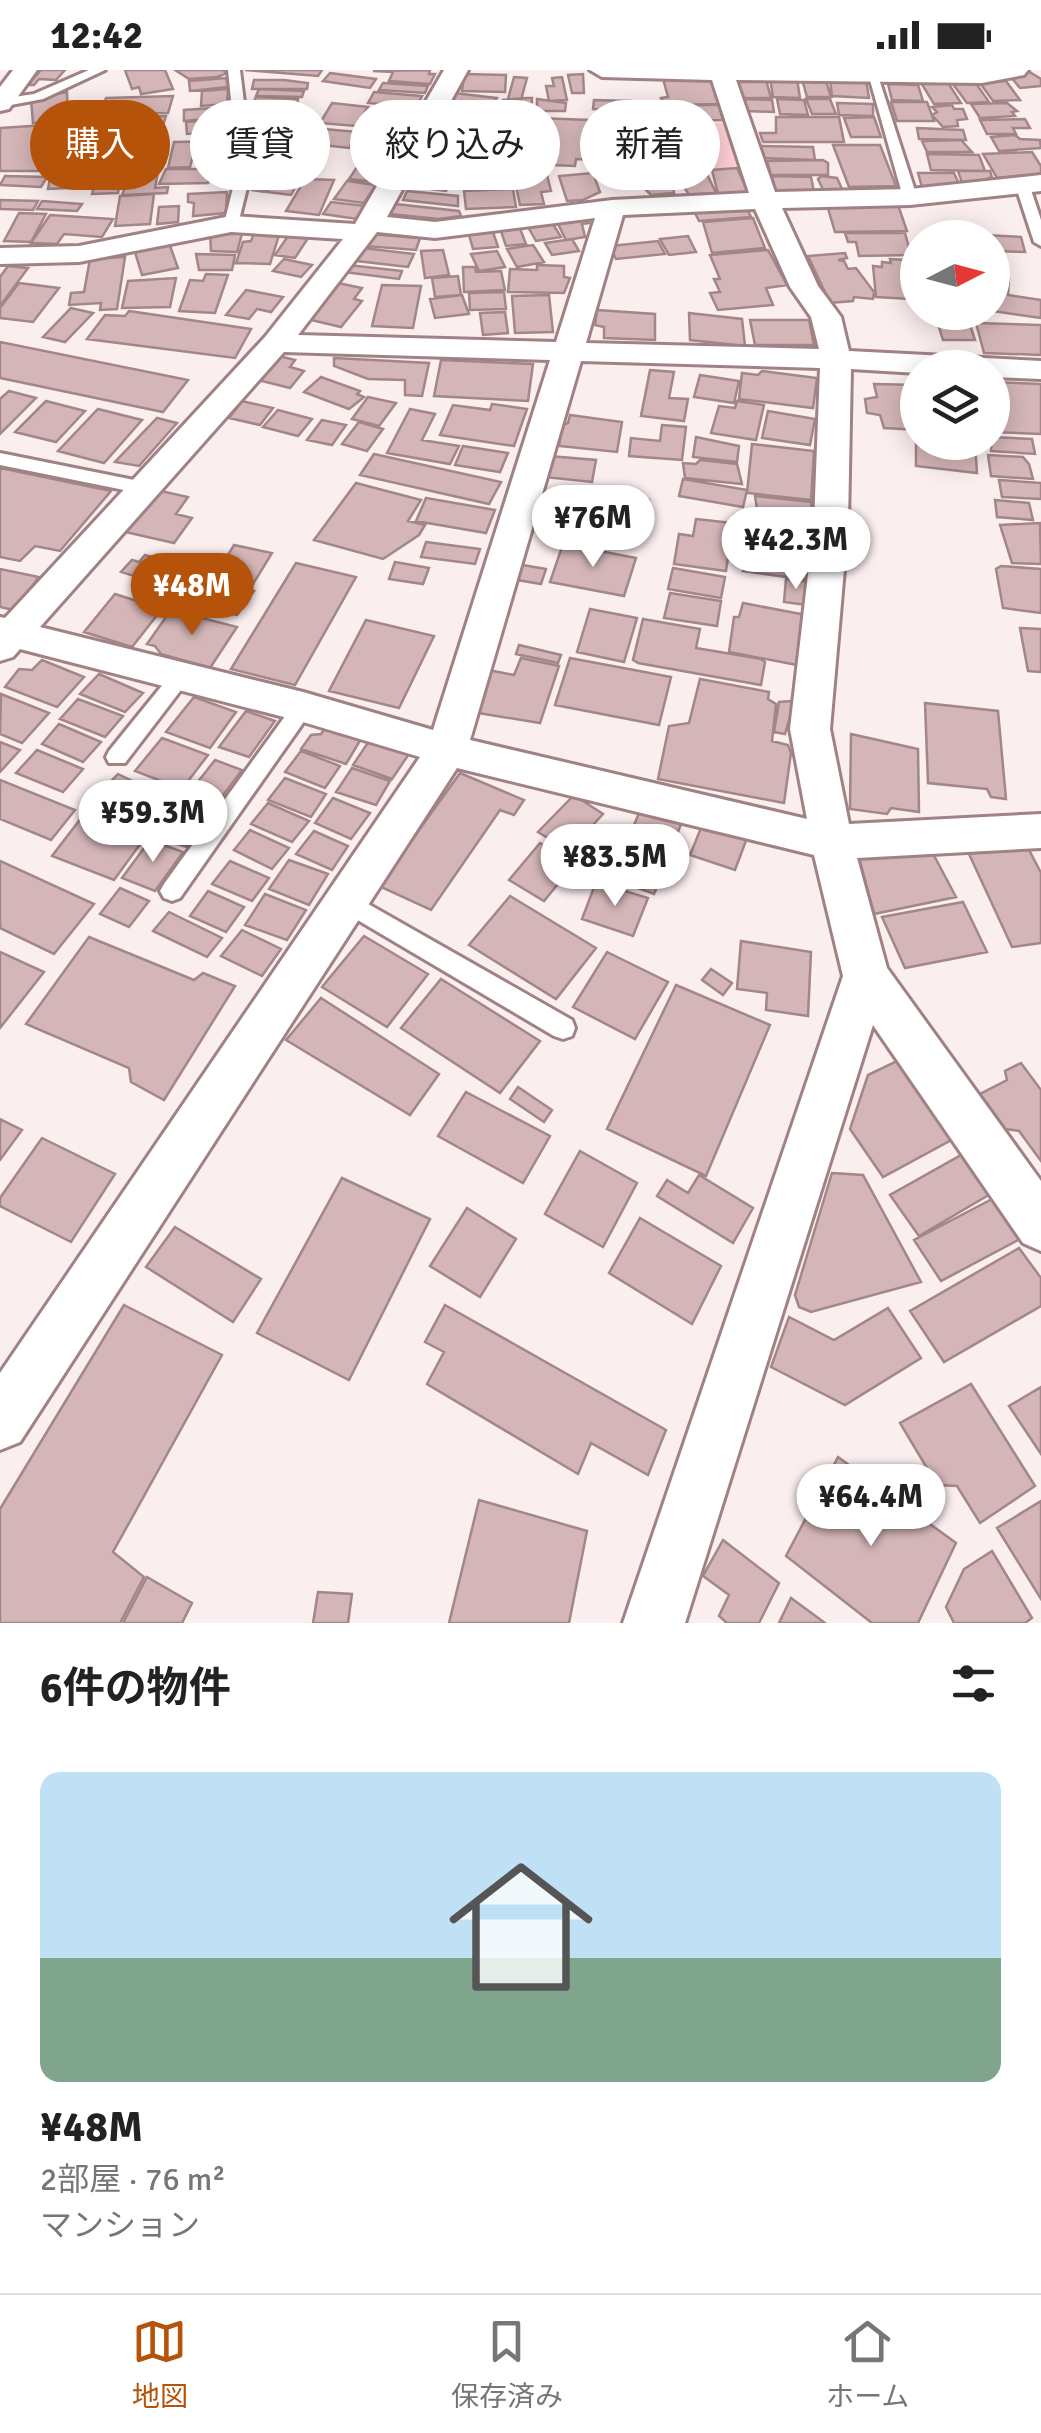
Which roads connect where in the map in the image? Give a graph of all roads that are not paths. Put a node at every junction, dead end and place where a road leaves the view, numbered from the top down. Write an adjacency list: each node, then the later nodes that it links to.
1 (26, 70): 10 (street)
2 (99, 70): 10 (lane)
3 (234, 70): 15 (lane)
4 (456, 70): 16 (street)
5 (602, 70): 7 (street)
6 (1016, 70): 8 (street)
7 (722, 71): 9 (street); 13 (street)
8 (897, 74): 9 (street)
9 (872, 76): 12 (lane)
10 (0, 103)
11 (1032, 183): 12 (street); 17 (lane)
12 (910, 198): 13 (street)
13 (765, 200): 14 (street); 21 (street)
14 (612, 208): 16 (street); 20 (street)
15 (231, 224): 16 (street); 18 (street)
16 (366, 228): 19 (street)
17 (1041, 242)
18 (0, 256)
19 (276, 343): 20 (street); 24 (street)
20 (570, 352): 21 (street); 28 (street)
21 (836, 360): 22 (street); 31 (street)
22 (1041, 370)
23 (0, 460): 24 (lane)
24 (144, 488): 25 (street)
25 (4, 636): 26 (street)
26 (180, 677): 27 (street); 29 (lane)
27 (303, 708): 28 (street); 32 (lane)
28 (448, 750): 31 (street); 33 (street)
29 (117, 757)
30 (1041, 831): 31 (street)
31 (832, 842): 34 (street)
32 (172, 891)
33 (347, 902): 35 (lane); 37 (street)
34 (866, 976): 36 (street); 38 (street)
35 (563, 1028)
36 (1041, 1225)
37 (0, 1422)
38 (654, 1623)

